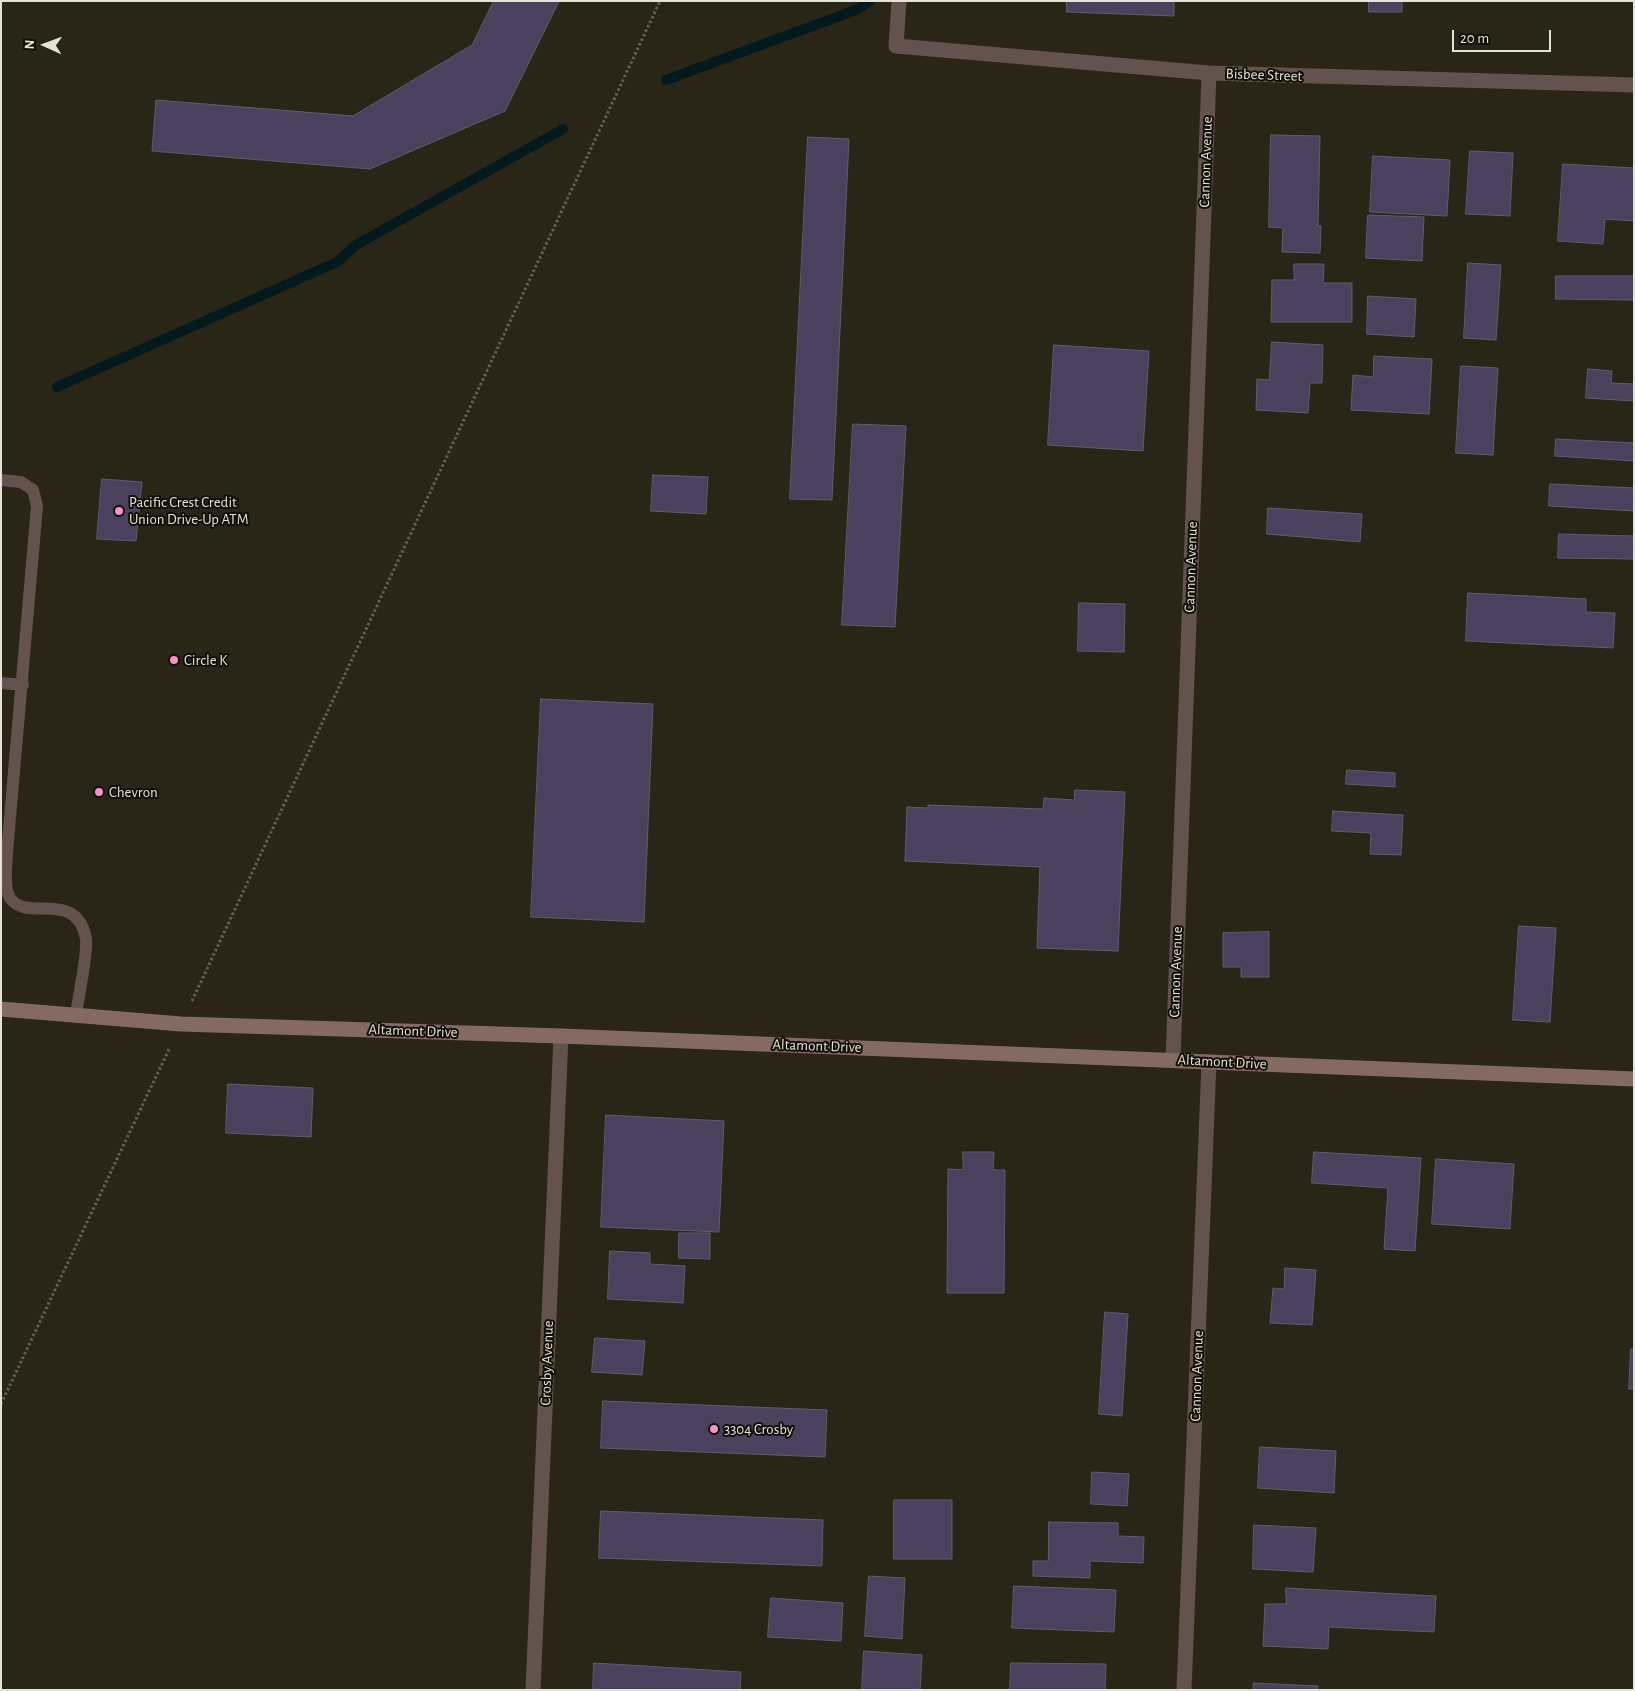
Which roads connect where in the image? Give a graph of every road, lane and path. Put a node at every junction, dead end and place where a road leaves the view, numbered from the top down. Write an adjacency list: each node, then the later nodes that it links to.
1 (660, 1): 10 (path)
2 (899, 1): 3 (street, Bisbee Street)
3 (1209, 73): 4 (street, Bisbee Street); 12 (street, Cannon Avenue)
4 (1634, 85)
5 (1, 480): 7 (lane)
6 (1, 683): 7 (lane)
7 (23, 685): 9 (lane)
8 (1, 1009): 9 (main road, Altamont Drive)
9 (76, 1015): 10 (main road, Altamont Drive)
10 (181, 1024): 11 (main road, Altamont Drive); 15 (path)
11 (561, 1036): 12 (main road, Altamont Drive); 16 (street, Crosby Avenue)
12 (1173, 1060): 13 (main road, Altamont Drive)
13 (1209, 1062): 14 (main road, Altamont Drive); 17 (street, Cannon Avenue)
14 (1634, 1079)
15 (1, 1404)
16 (533, 1690)
17 (1184, 1690)

